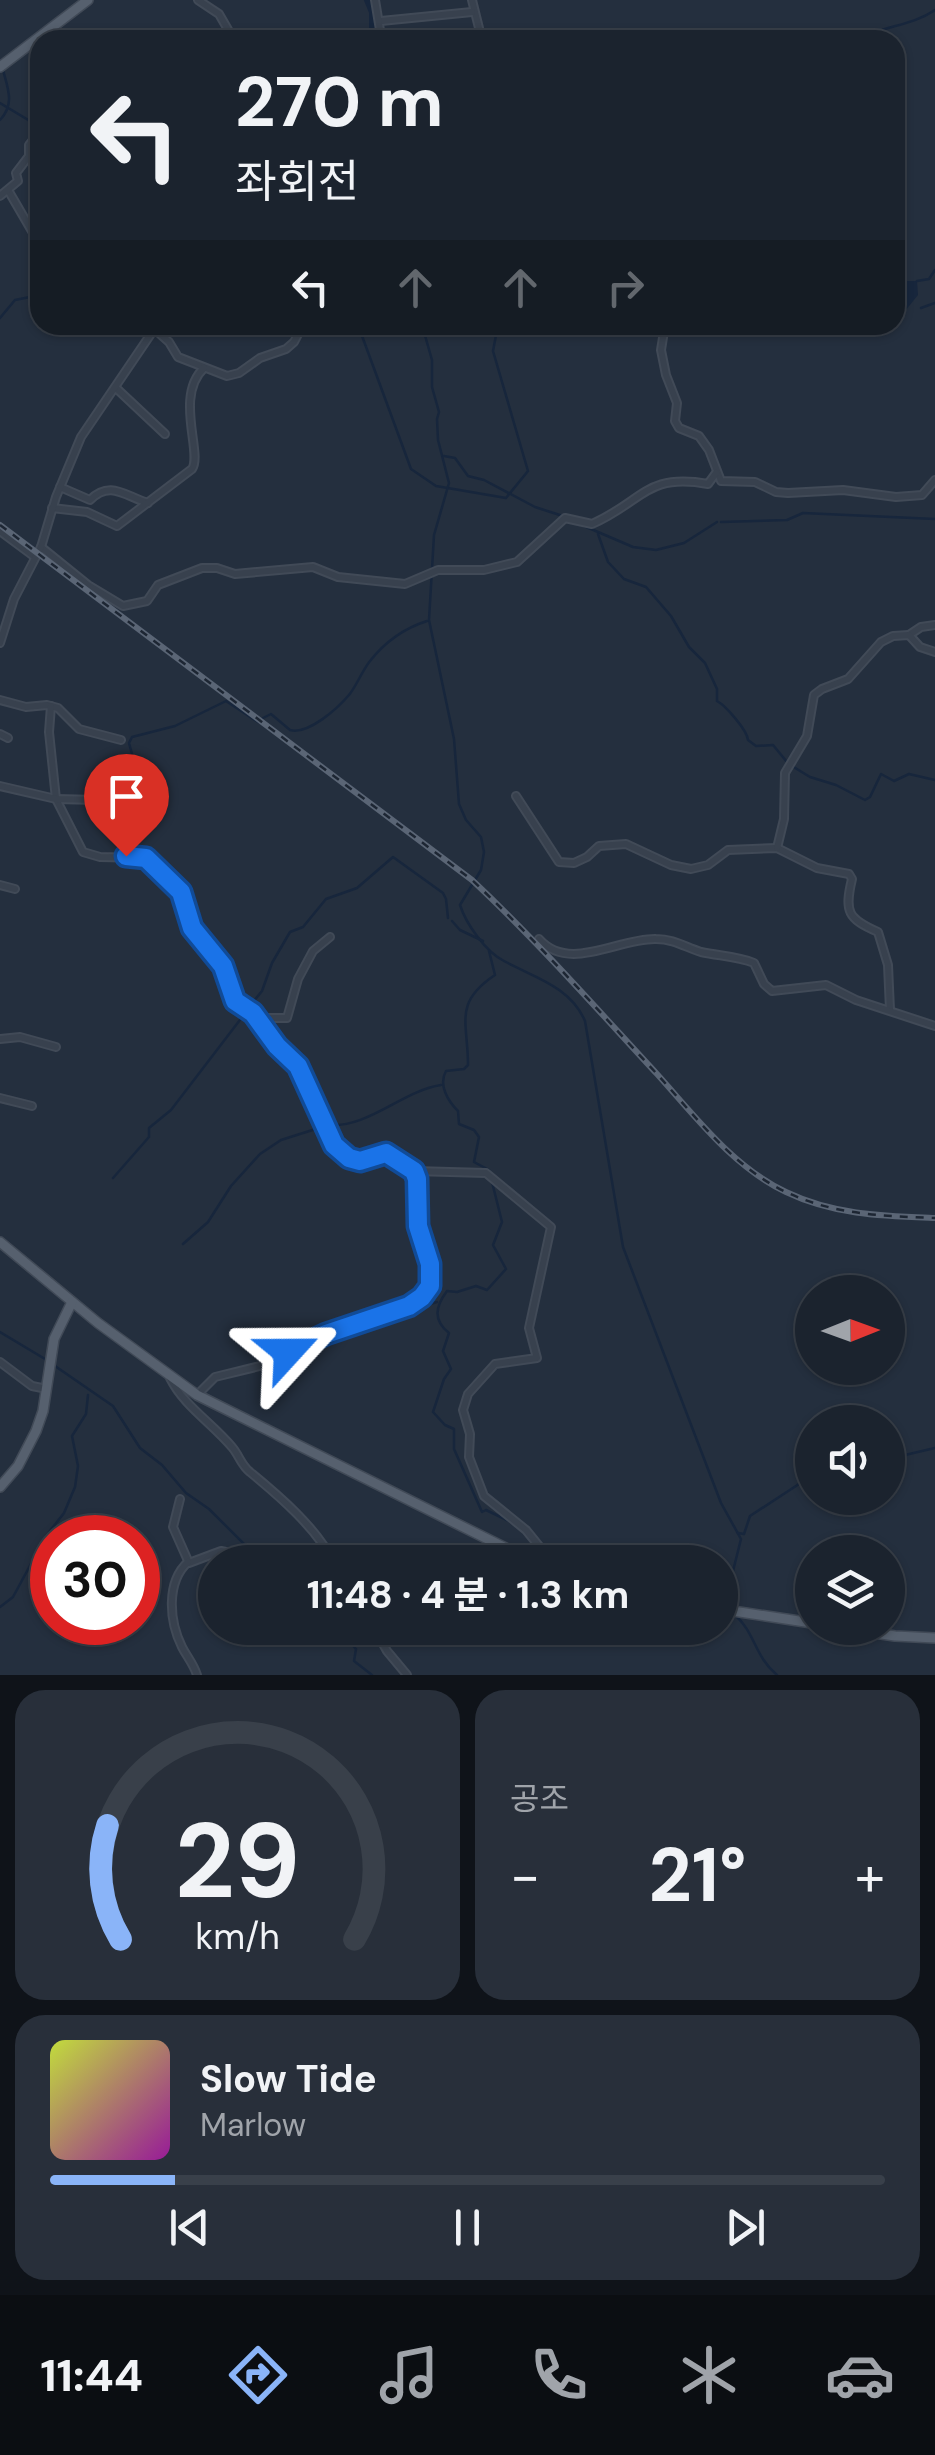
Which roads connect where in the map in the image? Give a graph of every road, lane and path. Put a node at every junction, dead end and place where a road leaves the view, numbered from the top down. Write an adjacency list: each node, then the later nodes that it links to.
1 (88, 0): 7 (main road)
2 (198, 0): 8 (street)
3 (375, 0): 6 (street)
4 (472, 0): 5 (street)
5 (472, 12): 6 (street); 10 (street)
6 (381, 21): 9 (street)
7 (49, 30)
8 (228, 30)
9 (378, 30)
10 (478, 30)
11 (30, 44): 12 (main road)
12 (0, 67)
13 (30, 144): 14 (street)
14 (8, 190): 15 (street); 16 (street)
15 (0, 196)
16 (30, 228)
17 (148, 335): 22 (street)
18 (161, 335): 21 (street)
19 (297, 335): 21 (street)
20 (663, 335): 24 (street)
21 (204, 368): 27 (street)
22 (116, 388): 23 (street); 26 (street)
23 (165, 434)
24 (716, 474): 25 (street); 30 (street)
25 (935, 480)
26 (60, 488): 27 (street); 28 (street)
27 (149, 503): 28 (street)
28 (52, 508): 30 (street)
29 (0, 532): 31 (street)
30 (41, 547): 31 (street)
31 (35, 557): 34 (street)
32 (935, 625): 33 (street)
33 (909, 634): 35 (street); 45 (street)
34 (0, 643)
35 (935, 652)
36 (0, 700): 37 (street)
37 (52, 706): 40 (street); 43 (street)
38 (0, 734): 39 (street)
39 (8, 738)
40 (120, 740)
41 (0, 786): 43 (street)
42 (516, 796): 45 (street)
43 (56, 798): 44 (street); 51 (street)
44 (98, 800)
45 (777, 848): 50 (street)
46 (0, 885): 47 (street)
47 (14, 889)
48 (330, 936): 51 (street)
49 (539, 939): 50 (street)
50 (890, 1010): 52 (street)
51 (253, 1013): 57 (street)
52 (935, 1026)
53 (0, 1039): 54 (street)
54 (56, 1047)
55 (0, 1098): 56 (street)
56 (32, 1106)
57 (414, 1171): 63 (street); 68 (street)
58 (0, 1242): 59 (main road)
59 (72, 1302): 61 (main road); 62 (main road)
60 (0, 1362): 62 (street)
61 (169, 1377): 63 (main road); 66 (street)
62 (47, 1388): 64 (main road)
63 (197, 1396): 67 (main road)
64 (0, 1487)
65 (180, 1498): 69 (street)
66 (323, 1545)
67 (499, 1545)
68 (538, 1545)
69 (188, 1562): 70 (street); 76 (street)
70 (198, 1562)
71 (738, 1612): 72 (main road)
72 (795, 1620)
73 (905, 1636): 74 (main road)
74 (935, 1638)
75 (383, 1645): 77 (street)
76 (197, 1675)
77 (408, 1675)

